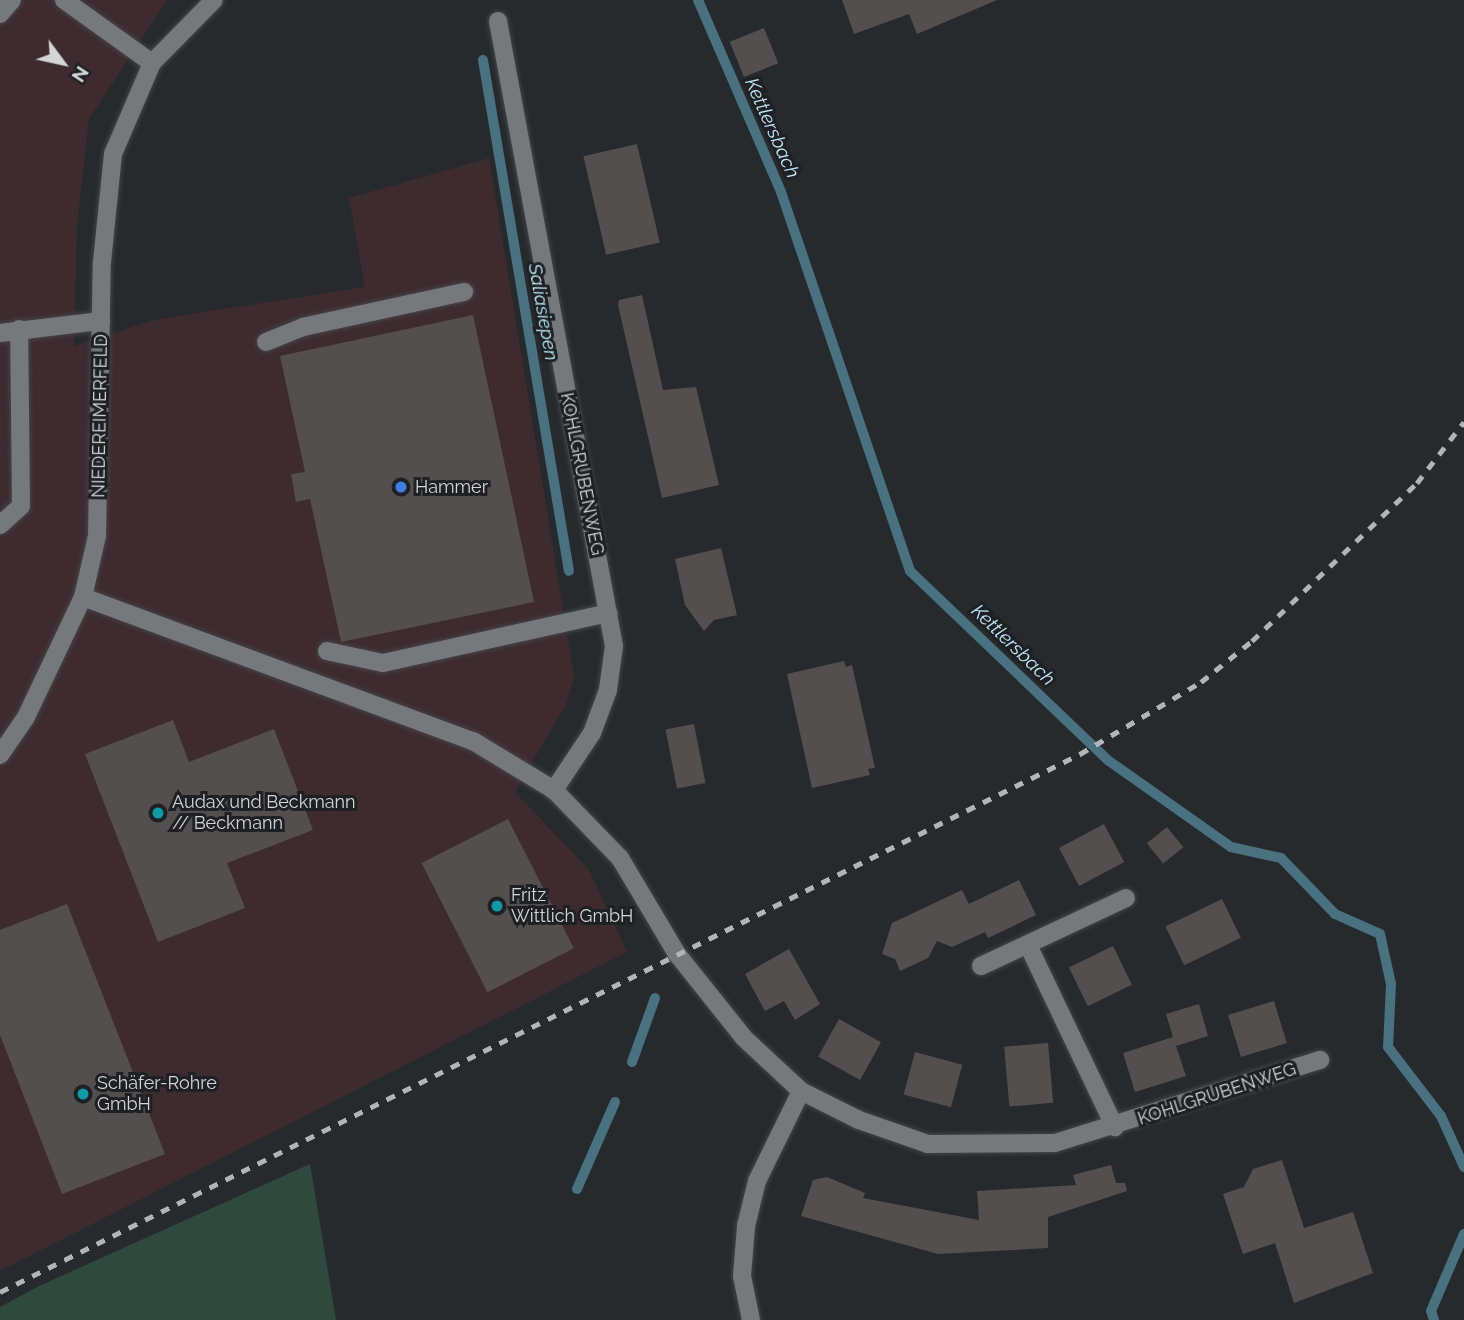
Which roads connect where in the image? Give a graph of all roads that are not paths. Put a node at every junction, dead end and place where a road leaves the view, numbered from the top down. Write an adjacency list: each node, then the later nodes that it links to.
1 (12, 0): 4 (street)
2 (64, 0): 6 (street)
3 (214, 0): 6 (street)
4 (0, 14)
5 (498, 21): 14 (street, KOHLGRUBENWEG)
6 (152, 63): 8 (street, NIEDEREIMERFELD)
7 (464, 292): 11 (street)
8 (101, 321): 9 (street); 13 (street, NIEDEREIMERFELD)
9 (19, 329): 10 (street); 12 (street)
10 (0, 333)
11 (266, 342)
12 (0, 525)
13 (83, 597): 16 (street, NIEDEREIMERFELD); 17 (street, KOHLGRUBENWEG)
14 (609, 613): 15 (street); 17 (street, KOHLGRUBENWEG)
15 (327, 651)
16 (0, 755)
17 (554, 790): 22 (street, KOHLGRUBENWEG)
18 (1126, 898): 19 (street)
19 (1028, 945): 20 (street); 23 (street, KOHLGRUBENWEG)
20 (981, 966)
21 (1320, 1060): 23 (street, KOHLGRUBENWEG)
22 (801, 1091): 23 (street, KOHLGRUBENWEG); 24 (street)
23 (1115, 1127)
24 (751, 1320)

